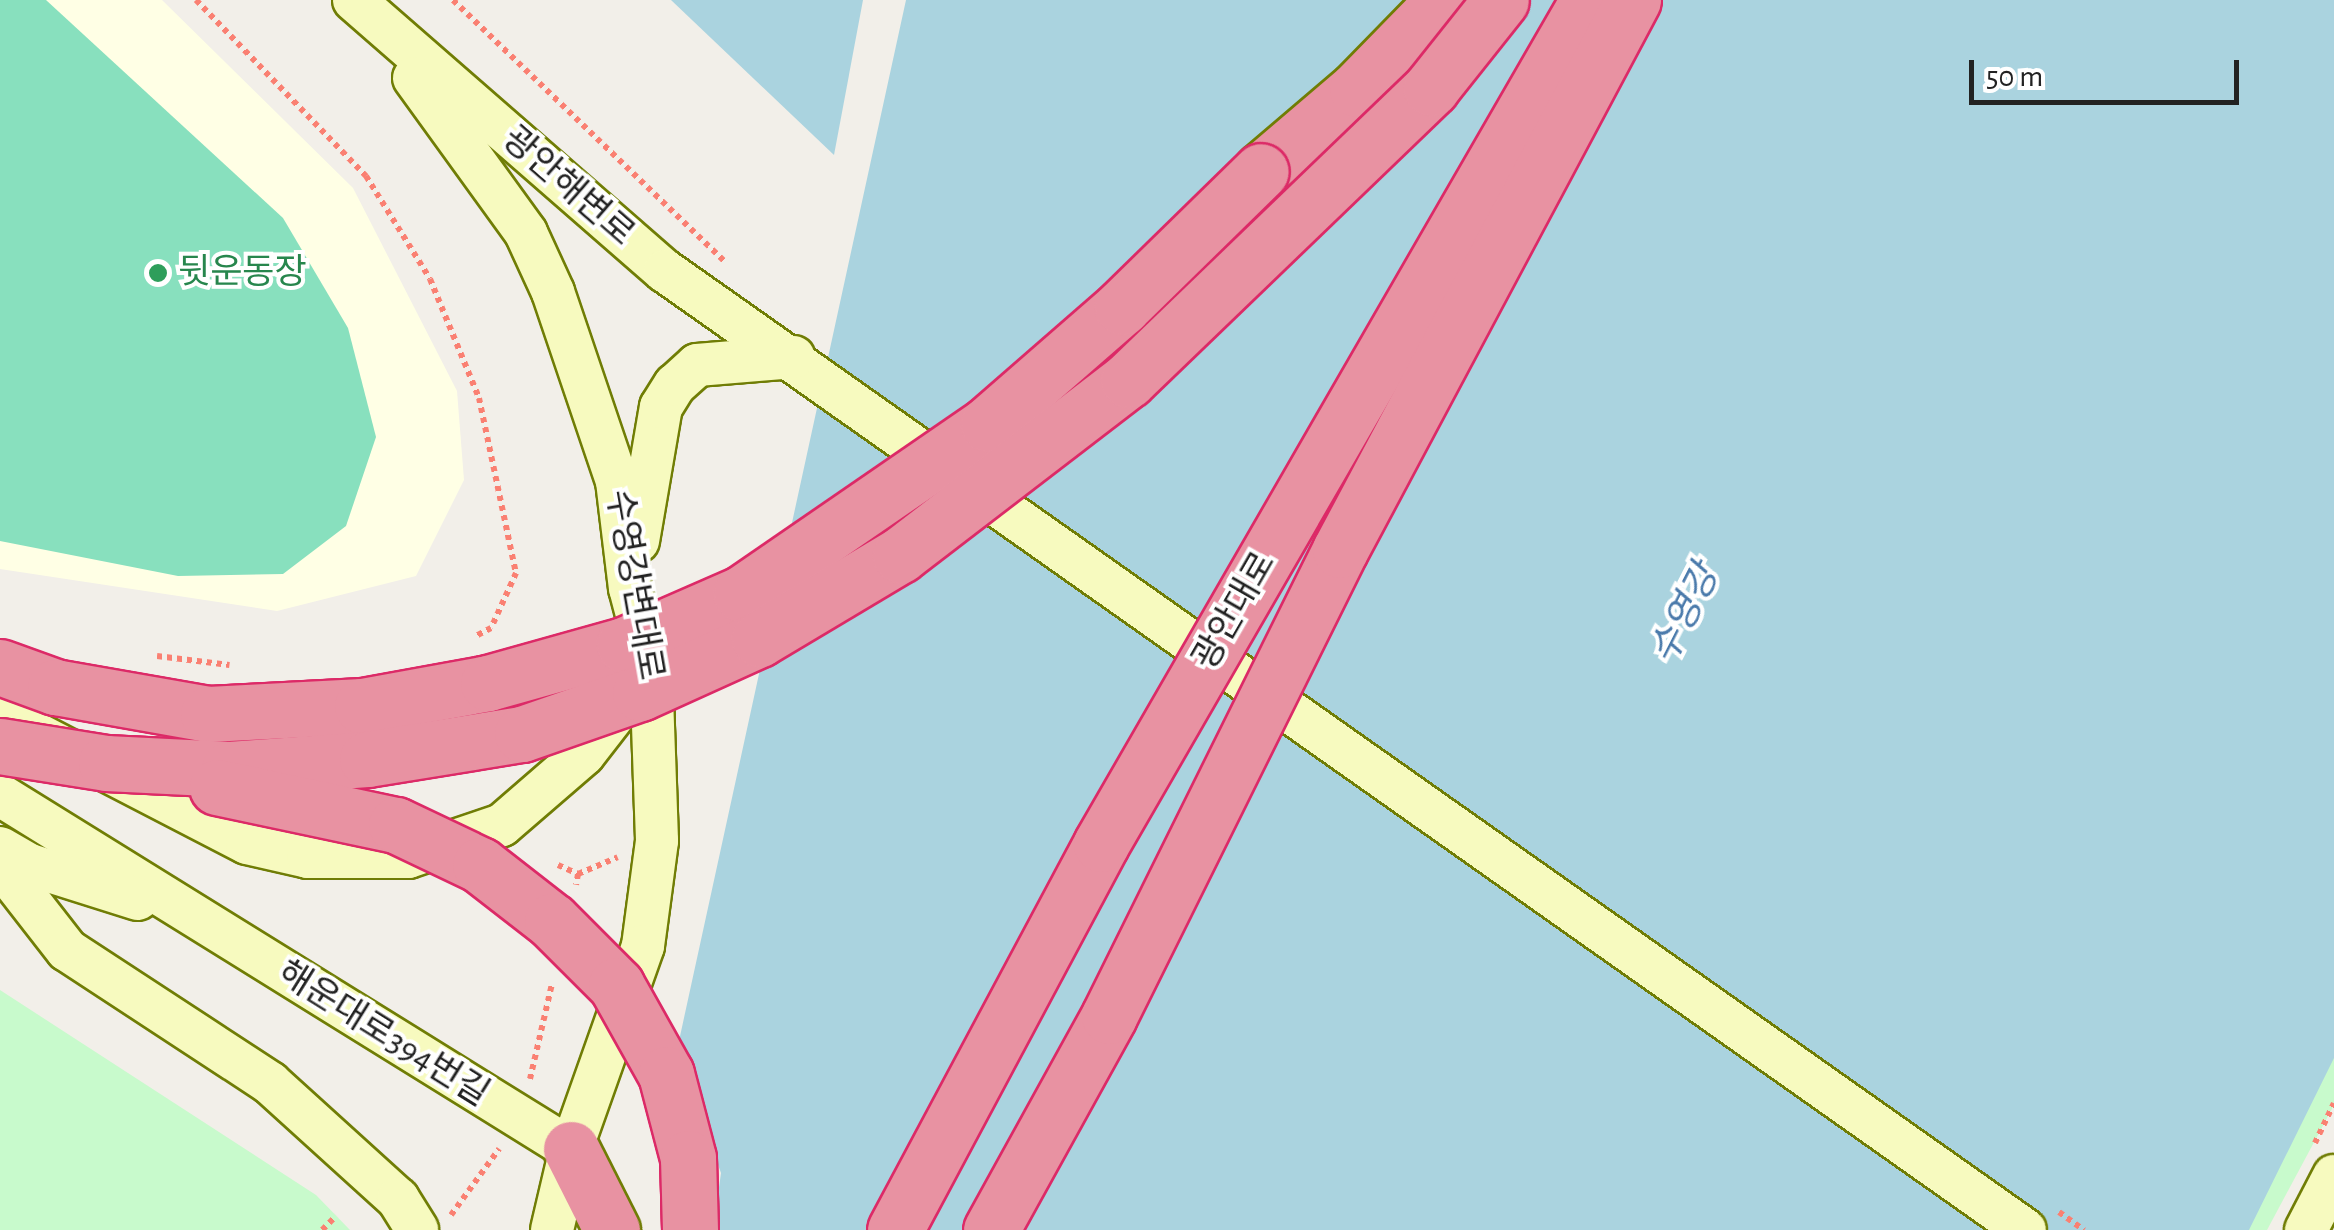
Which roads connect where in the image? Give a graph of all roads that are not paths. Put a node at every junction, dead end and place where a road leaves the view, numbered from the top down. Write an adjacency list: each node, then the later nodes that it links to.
1 (353, 0): 6 (main road, 광안해변로); 7 (main road, 수영강변대로)
2 (1444, 0): 8 (highway, bridge)
3 (1501, 0): 12 (highway, bridge)
4 (1588, 0): 24 (highway, 광안대로, bridge)
5 (1633, 0): 25 (highway, 광안대로, bridge)
6 (794, 357): 7 (main road); 26 (main road, 광안해변로, bridge)
7 (630, 588): 9 (main road, 수영강변대로)
8 (0, 667)
9 (651, 668): 10 (main road); 18 (main road, 수영강변대로)
10 (0, 715)
11 (0, 746): 12 (highway, bridge)
12 (106, 763): 23 (highway, bridge)
13 (0, 768): 17 (main road, 해운대로394번길)
14 (0, 795): 17 (main road, 해운대로394번길)
15 (0, 848): 17 (main road, 해운대로394번길)
16 (0, 864): 20 (main road)
17 (196, 917): 18 (main road, 해운대로394번길)
18 (571, 1149): 21 (main road, 수영강변대로); 22 (highway)
19 (2334, 1176): 27 (main road)
20 (417, 1230)
21 (552, 1230)
22 (612, 1230)
23 (690, 1230)
24 (895, 1230)
25 (991, 1230)
26 (2024, 1230)
27 (2306, 1230)

